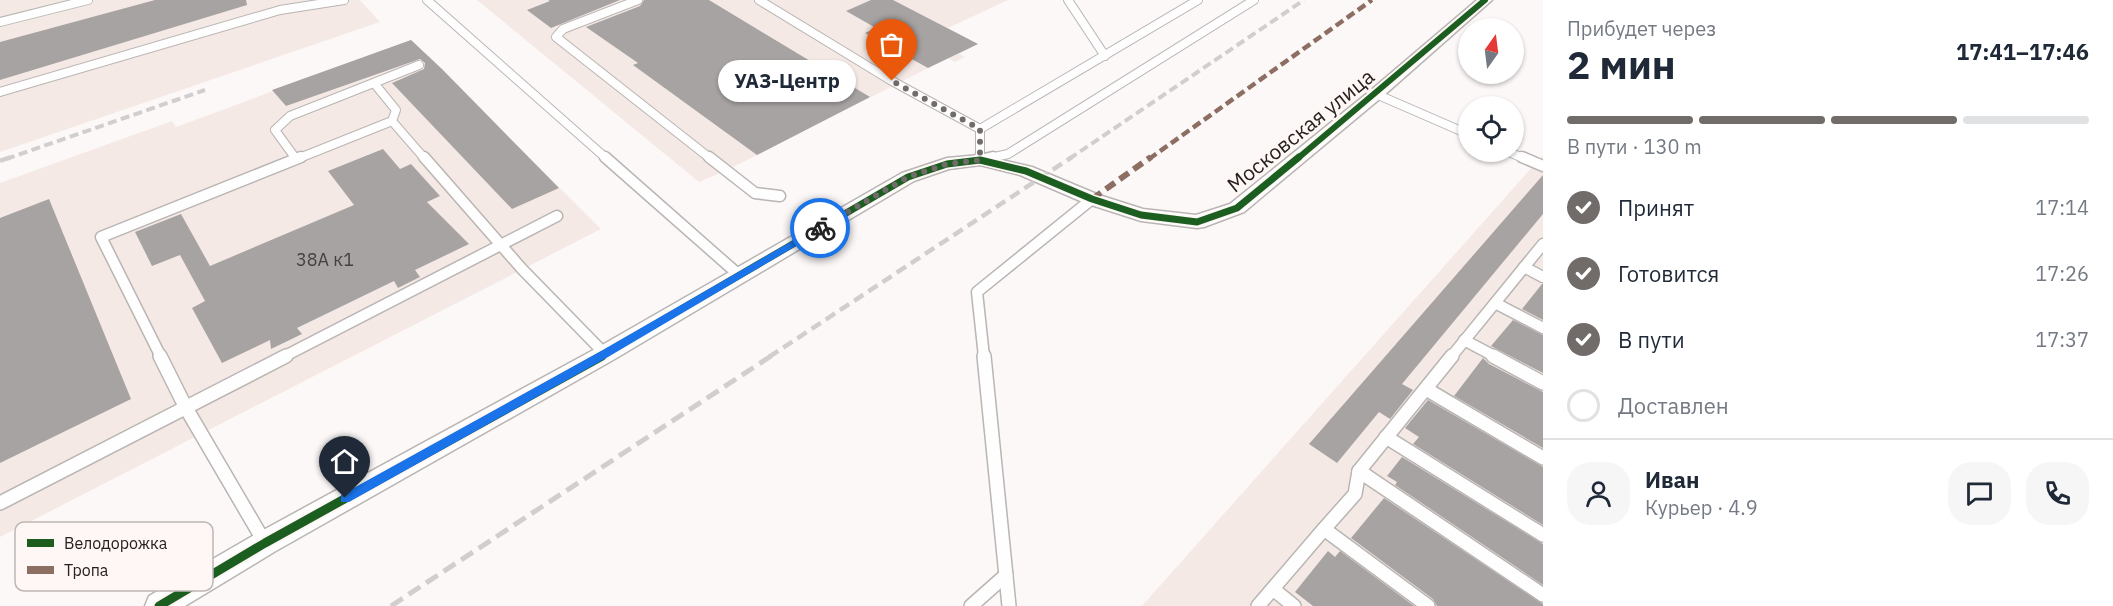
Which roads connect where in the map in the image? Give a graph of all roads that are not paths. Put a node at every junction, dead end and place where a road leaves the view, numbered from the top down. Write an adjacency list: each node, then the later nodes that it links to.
1 (88, 0): 10 (lane)
2 (344, 0): 14 (lane)
3 (427, 0): 29 (lane)
4 (638, 0): 23 (lane)
5 (759, 0): 17 (lane)
6 (1068, 0): 11 (lane)
7 (1198, 0): 11 (lane)
8 (1254, 0): 21 (lane)
9 (1485, 0): 15 (street, Московская улица)
10 (0, 22)
11 (1105, 56): 17 (lane)
12 (419, 65): 13 (lane)
13 (374, 83): 16 (lane); 20 (lane)
14 (0, 93)
15 (1376, 94): 18 (lane); 24 (street, Московская улица)
16 (392, 121): 20 (lane); 27 (lane)
17 (980, 129): 21 (lane)
18 (1458, 130)
19 (1524, 158): 22 (lane)
20 (296, 159): 37 (lane)
21 (980, 160): 24 (street, Московская улица); 29 (street, Московская улица)
22 (1543, 166)
23 (780, 196)
24 (1092, 200): 46 (lane)
25 (557, 216): 27 (lane)
26 (1543, 244): 28 (lane)
27 (501, 246): 34 (lane); 37 (lane)
28 (1524, 267): 30 (lane); 31 (lane)
29 (740, 275): 34 (street, Московская улица)
30 (1543, 277)
31 (1495, 303): 32 (lane); 33 (lane)
32 (1543, 328)
33 (1464, 340): 35 (lane); 36 (lane)
34 (605, 354): 44 (street, Московская улица)
35 (1543, 383)
36 (1426, 389): 38 (lane); 39 (lane)
37 (186, 408): 41 (lane); 44 (lane)
38 (1386, 437): 40 (lane); 43 (lane)
39 (1543, 458)
40 (1359, 471): 42 (lane); 49 (lane)
41 (0, 503)
42 (1324, 530): 47 (lane); 55 (lane)
43 (1543, 535)
44 (265, 543): 45 (street, Московская улица)
45 (213, 574)
46 (1006, 575): 51 (lane); 52 (lane)
47 (1273, 589): 53 (lane); 54 (lane)
48 (184, 591): 50 (street, Московская улица)
49 (1543, 595)
50 (159, 606)
51 (971, 606)
52 (1009, 606)
53 (1258, 606)
54 (1294, 606)
55 (1428, 606)

